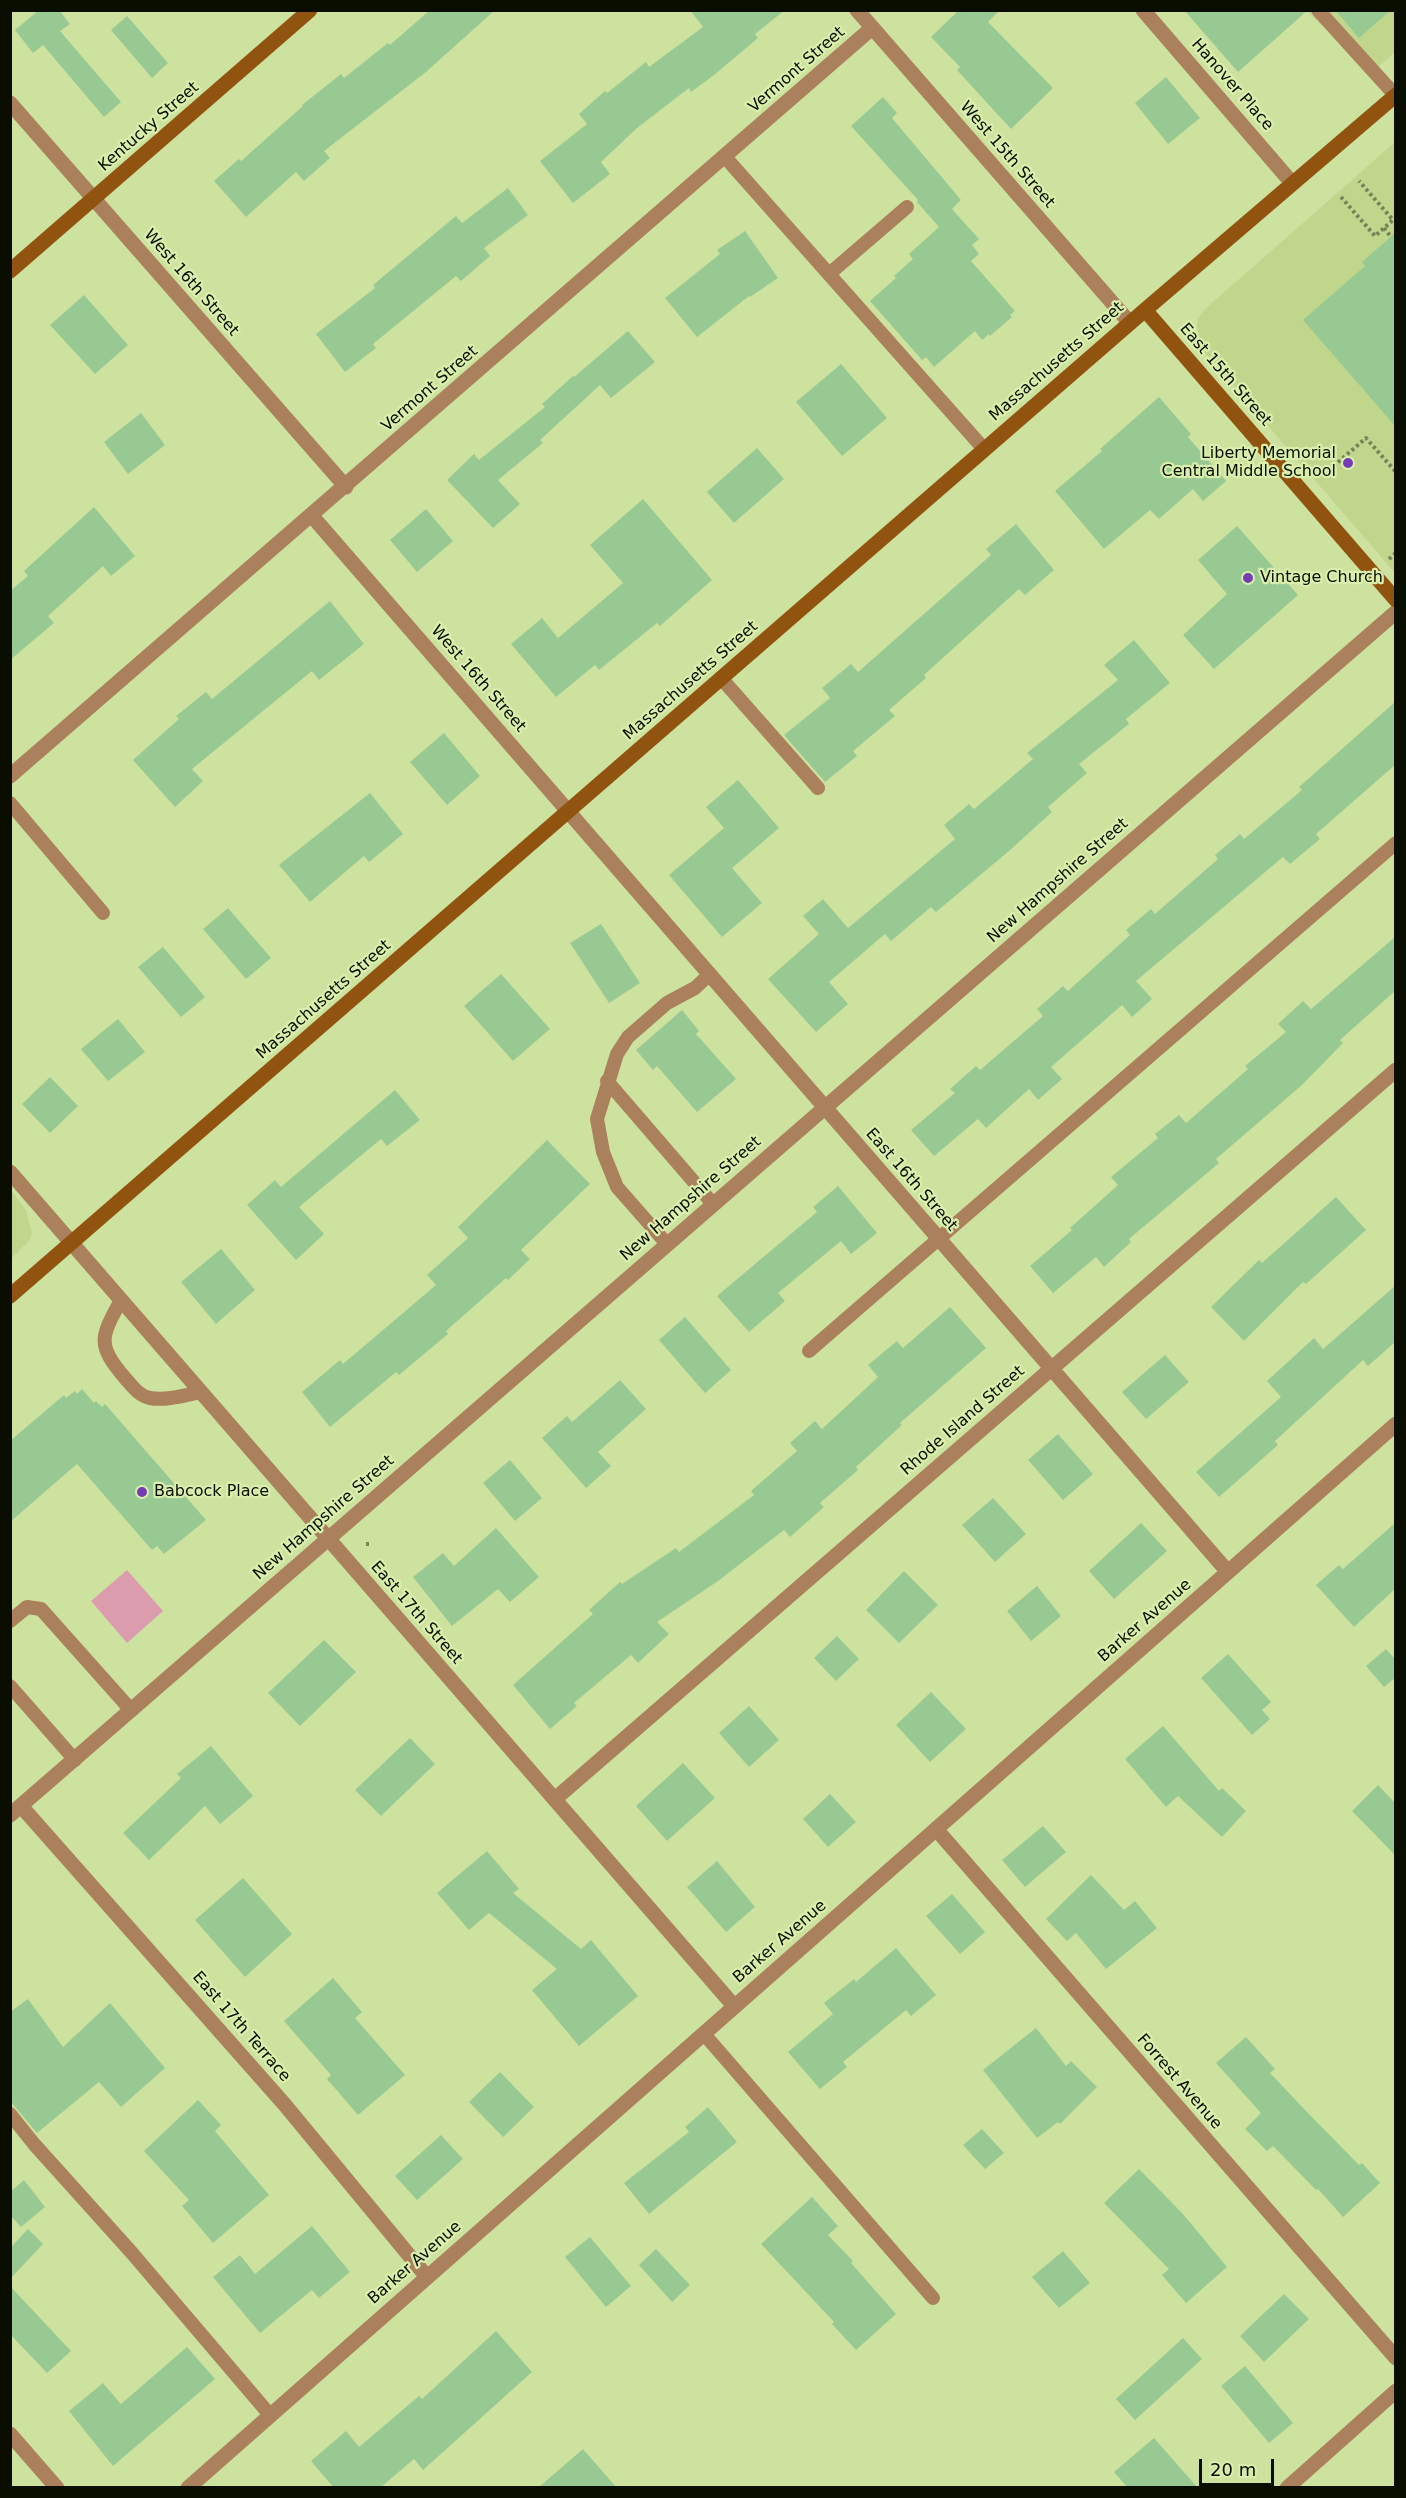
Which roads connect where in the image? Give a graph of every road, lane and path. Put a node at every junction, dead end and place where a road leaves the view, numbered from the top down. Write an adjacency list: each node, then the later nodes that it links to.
1 (310, 10): 12 (main road, Kentucky Street)
2 (856, 10): 5 (street, West 15th Street)
3 (1143, 10): 10 (street, Hanover Place)
4 (1318, 10): 6 (lane)
5 (872, 28): 8 (street, Vermont Street); 19 (street, West 15th Street)
6 (1395, 95): 10 (main road, Massachusetts Street)
7 (10, 103): 12 (street, West 16th Street)
8 (725, 157): 17 (lane); 23 (street, Vermont Street)
9 (1359, 181): 14 (path)
10 (1292, 183): 18 (main road, Massachusetts Street)
11 (1341, 197): 14 (path)
12 (94, 199): 16 (main road, Kentucky Street); 23 (street, West 16th Street)
13 (907, 207): 17 (lane)
14 (1384, 228): 15 (path)
15 (1391, 237)
16 (10, 271)
17 (829, 274): 20 (lane)
18 (1145, 310): 19 (main road, Massachusetts Street); 27 (main road, East 15th Street)
19 (1130, 323): 20 (main road, Massachusetts Street)
20 (984, 450): 29 (main road, Massachusetts Street)
21 (1329, 470): 22 (path)
22 (1395, 472)
23 (345, 487): 24 (street, Vermont Street)
24 (312, 516): 30 (street, Vermont Street); 33 (street, West 16th Street)
25 (1395, 553): 26 (path)
26 (1389, 559)
27 (1395, 600)
28 (1395, 612): 39 (street, New Hampshire Street)
29 (721, 678): 31 (lane); 33 (main road, Massachusetts Street)
30 (10, 776)
31 (818, 788)
32 (10, 803): 35 (lane)
33 (569, 811): 36 (street, East 16th Street); 43 (main road, Massachusetts Street)
34 (1395, 843): 42 (lane)
35 (103, 913)
36 (710, 974): 38 (lane); 39 (street, East 16th Street)
37 (1395, 1070): 48 (street, Rhode Island Street)
38 (607, 1081): 41 (lane); 44 (lane)
39 (824, 1107): 41 (street, New Hampshire Street); 42 (street, East 16th Street)
40 (10, 1173): 43 (street, East 17th Street)
41 (713, 1204): 44 (street, New Hampshire Street)
42 (938, 1239): 47 (lane); 48 (street, East 16th Street)
43 (71, 1243): 45 (main road, Massachusetts Street); 46 (street, East 17th Street)
44 (667, 1244): 51 (street, New Hampshire Street)
45 (10, 1296)
46 (121, 1299): 49 (street, East 17th Street); 49 (lane)
47 (809, 1351)
48 (1052, 1368): 52 (street, East 16th Street); 57 (street, Rhode Island Street)
49 (201, 1392): 51 (street, East 17th Street)
50 (1395, 1424): 52 (street, Barker Avenue)
51 (328, 1538): 55 (street, New Hampshire Street); 57 (street, East 17th Street)
52 (1228, 1572): 59 (street, Barker Avenue)
53 (10, 1621): 55 (lane)
54 (10, 1686): 56 (lane)
55 (131, 1710): 56 (street, New Hampshire Street)
56 (75, 1760): 58 (street, New Hampshire Street)
57 (555, 1799): 60 (street, East 17th Street)
58 (16, 1811): 63 (street, East 17th Terrace)
59 (936, 1829): 60 (street, Barker Avenue); 65 (street, Forrest Avenue)
60 (734, 2006): 61 (street, Barker Avenue)
61 (704, 2034): 63 (street, Barker Avenue); 64 (lane)
62 (10, 2114): 67 (lane)
63 (427, 2277): 67 (street, Barker Avenue)
64 (933, 2298)
65 (1395, 2358)
66 (1395, 2391): 71 (street)
67 (270, 2415): 70 (street, Barker Avenue)
68 (10, 2433): 69 (street)
69 (57, 2487)
70 (188, 2487)
71 (1287, 2487)

